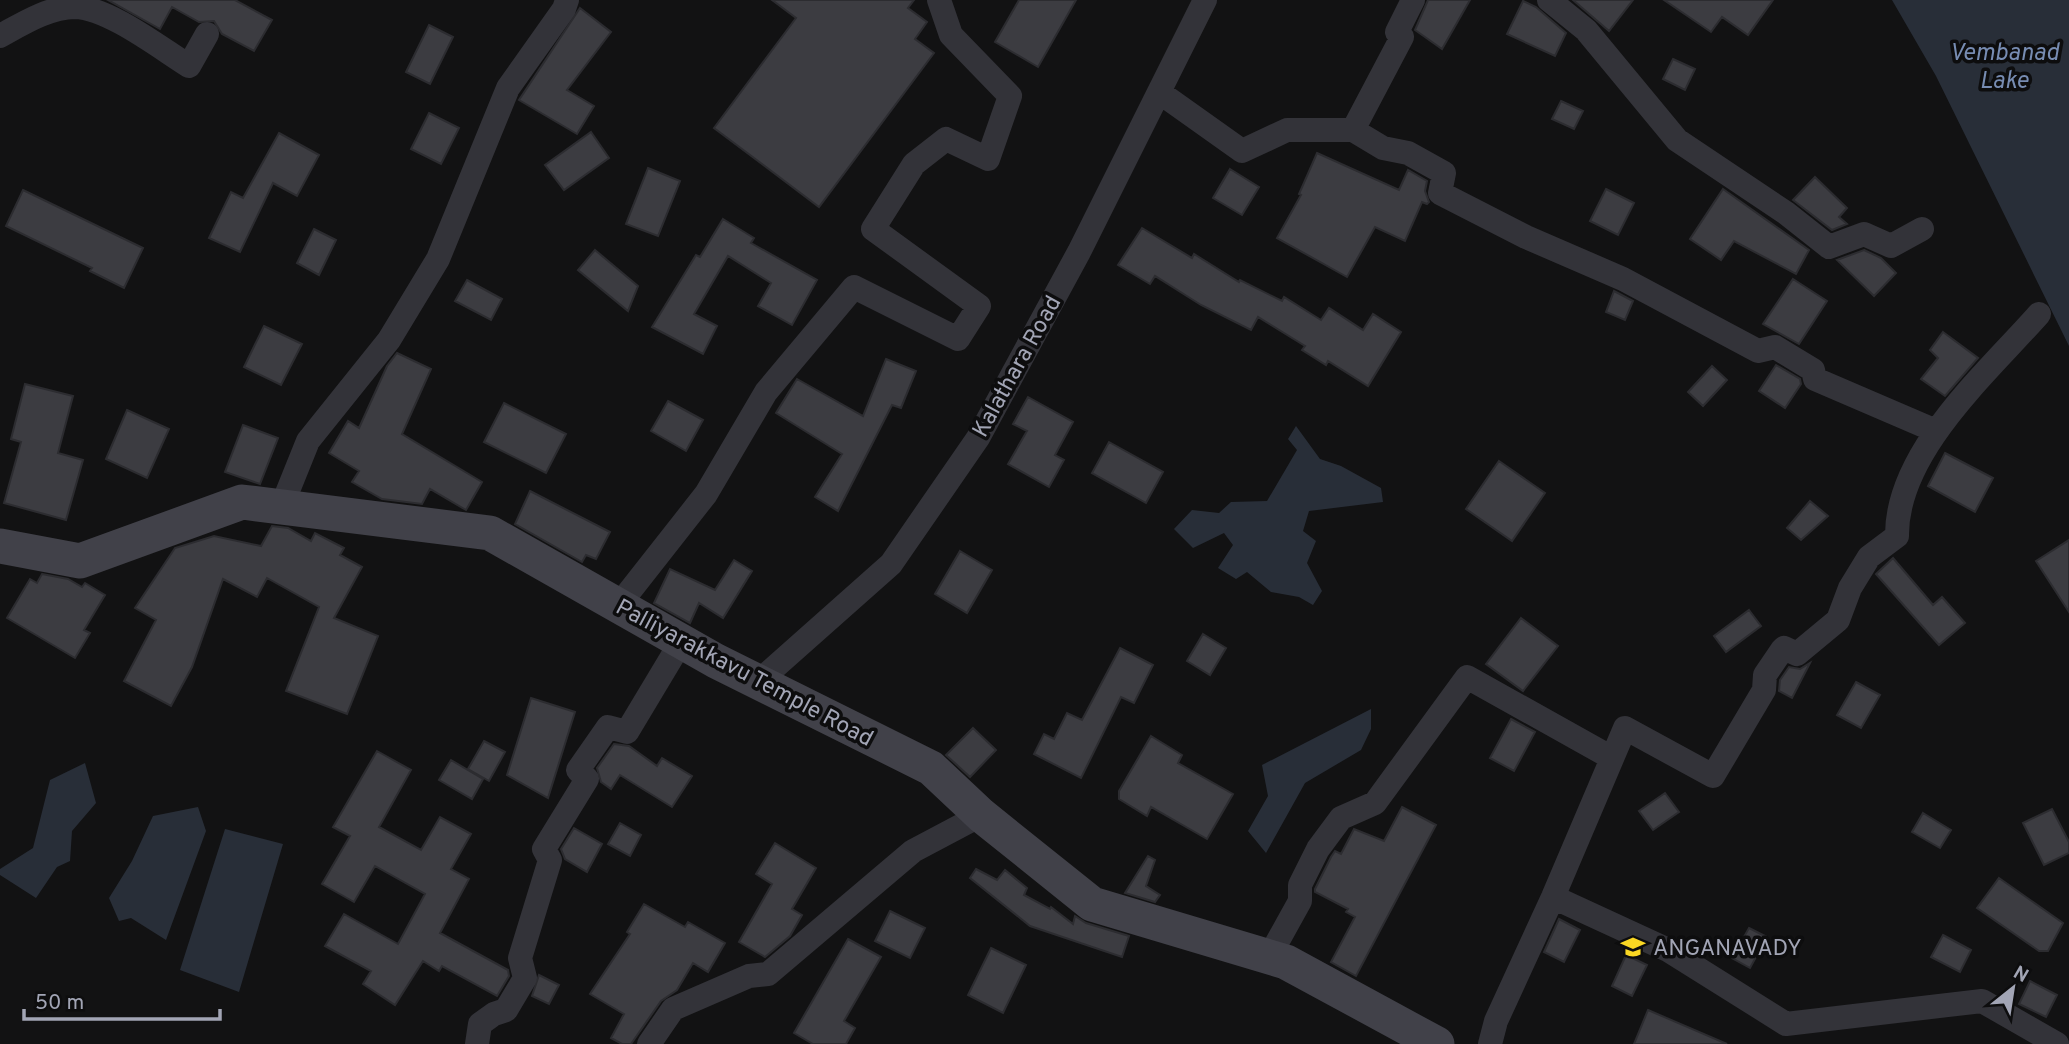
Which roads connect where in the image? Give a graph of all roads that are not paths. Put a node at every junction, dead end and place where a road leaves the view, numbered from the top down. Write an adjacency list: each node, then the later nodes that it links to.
1 (567, 0): 13 (street)
2 (939, 0): 15 (street)
3 (1205, 0): 8 (street, Kalathara Road)
4 (1413, 0): 9 (street)
5 (1549, 0): 10 (street)
6 (207, 34): 7 (street)
7 (0, 36)
8 (1159, 92): 9 (street); 17 (street, Kalathara Road)
9 (1353, 130): 12 (street)
10 (1922, 229)
11 (2039, 314): 12 (street)
12 (1936, 431): 18 (street)
13 (281, 508): 14 (street, Palliyarakkavu Temple Road); 15 (street, Palliyarakkavu Temple Road)
14 (0, 546)
15 (618, 606): 16 (street, Palliyarakkavu Temple Road)
16 (681, 642): 17 (street, Palliyarakkavu Temple Road); 22 (street)
17 (758, 682): 19 (street, Palliyarakkavu Temple Road)
18 (1612, 758): 20 (street); 21 (street)
19 (981, 815): 21 (street, Palliyarakkavu Temple Road); 23 (street)
20 (1553, 897): 25 (street); 26 (street)
21 (1269, 957): 24 (street, Palliyarakkavu Temple Road)
22 (477, 1044)
23 (649, 1044)
24 (1437, 1044)
25 (1490, 1044)
26 (2057, 1044)

